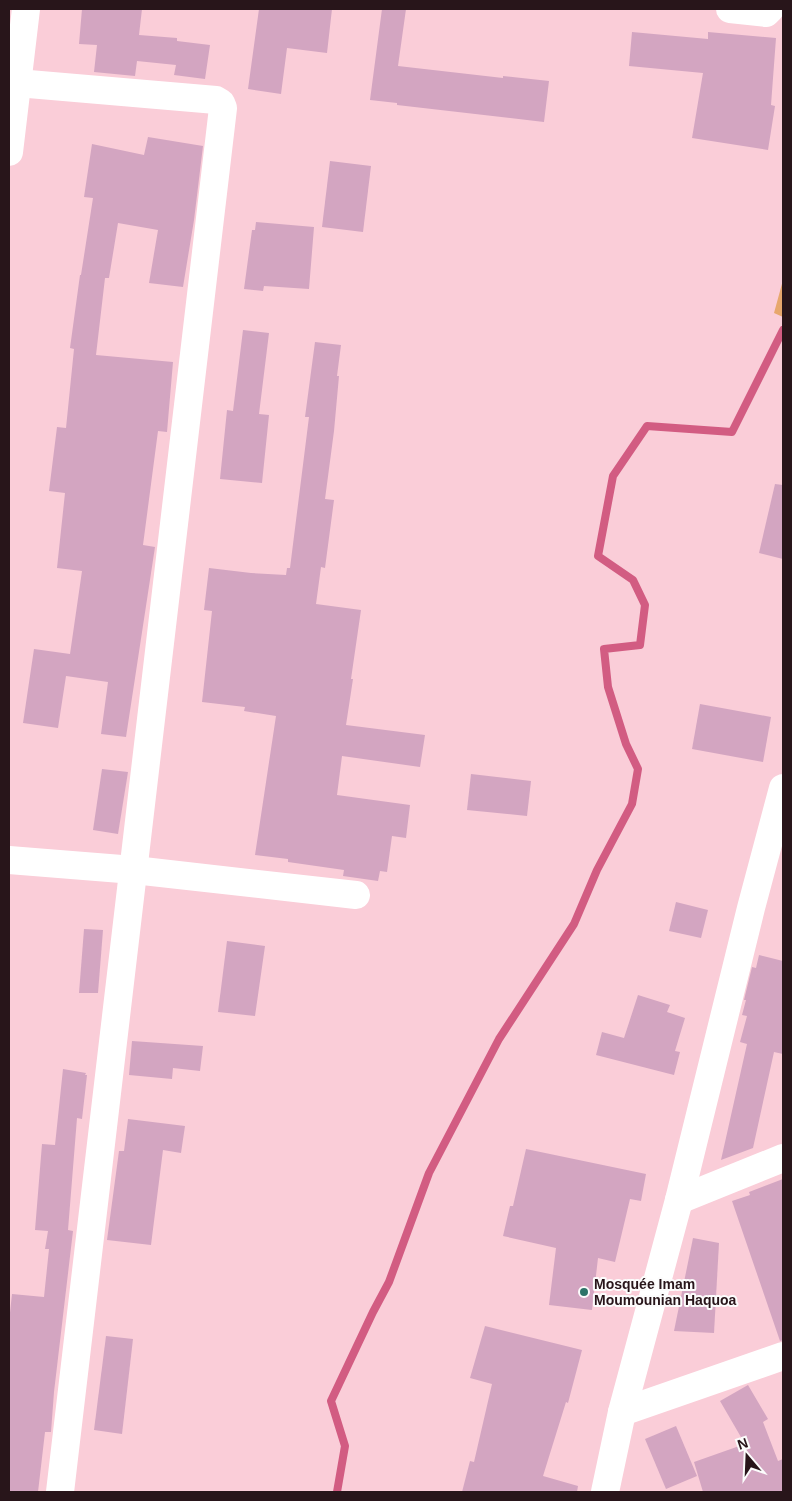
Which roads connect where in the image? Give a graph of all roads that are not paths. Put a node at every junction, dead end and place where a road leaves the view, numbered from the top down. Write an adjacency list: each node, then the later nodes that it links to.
1 (26, 9): 4 (street)
2 (730, 9): 3 (street)
3 (770, 9)
4 (17, 83): 5 (street); 8 (street)
5 (9, 152)
6 (783, 788): 11 (street)
7 (9, 860): 8 (street)
8 (134, 870): 9 (street); 14 (street)
9 (356, 895)
10 (783, 1158): 11 (street)
11 (678, 1200): 13 (street)
12 (783, 1356): 13 (street)
13 (622, 1412): 15 (street)
14 (60, 1492)
15 (605, 1492)

